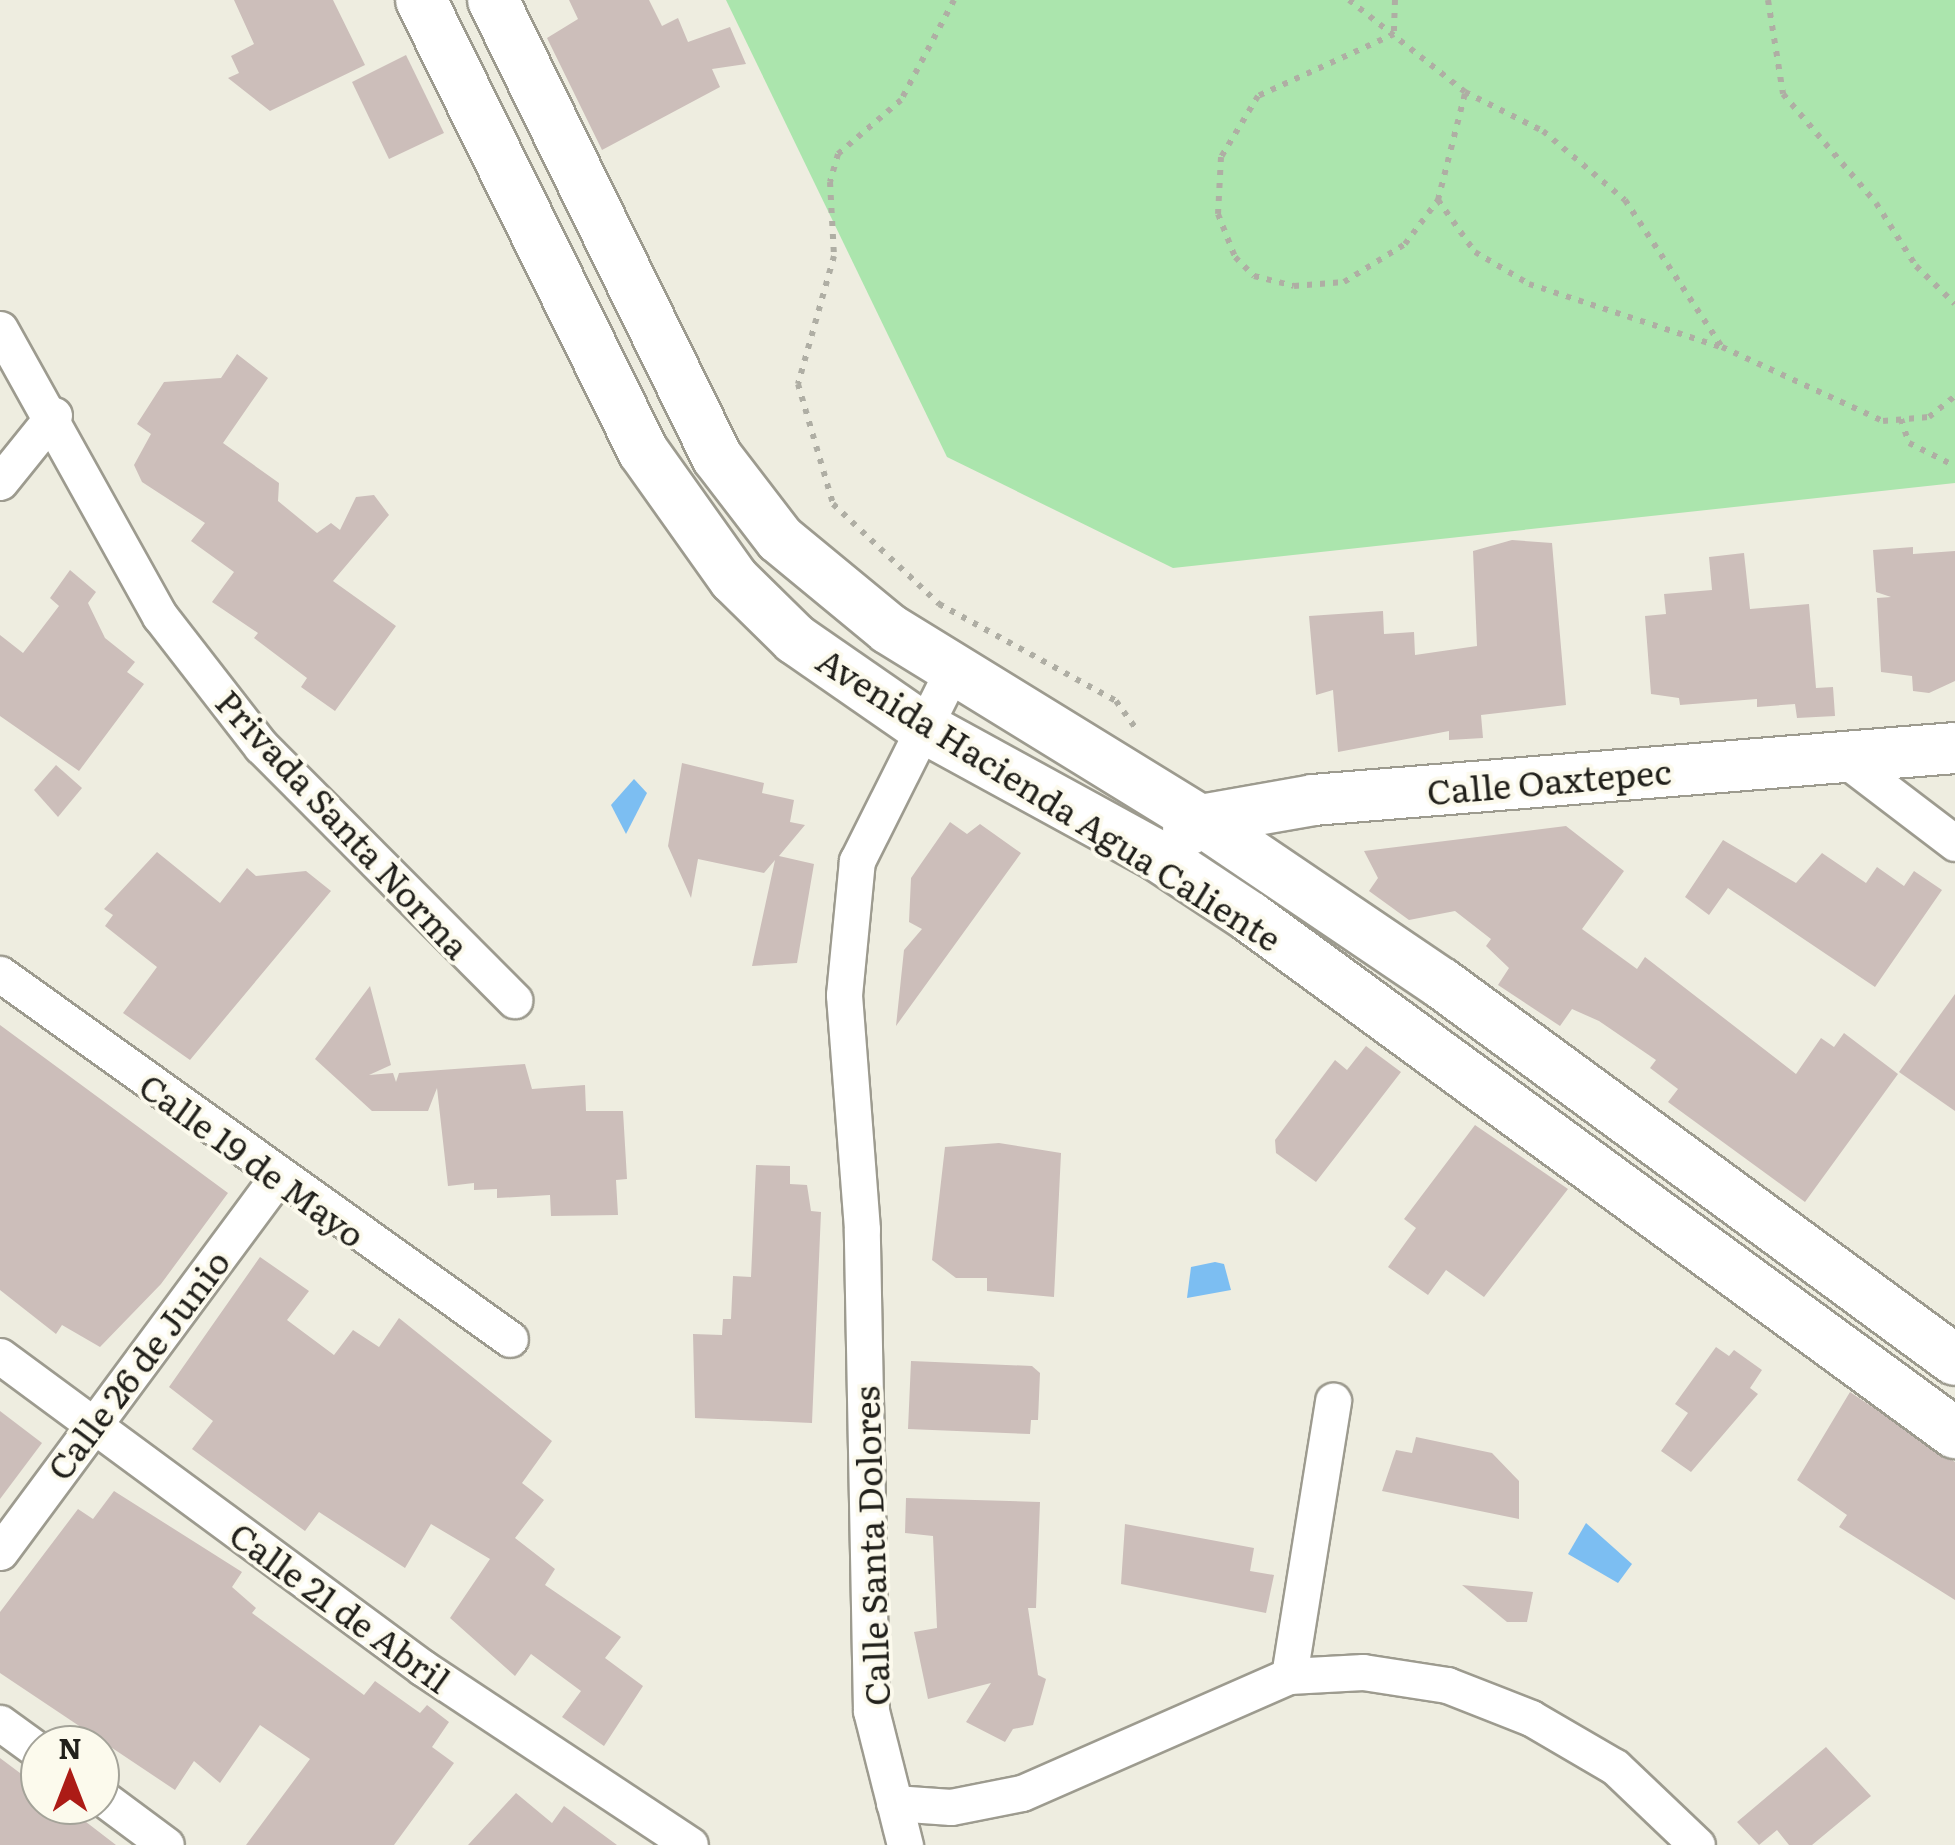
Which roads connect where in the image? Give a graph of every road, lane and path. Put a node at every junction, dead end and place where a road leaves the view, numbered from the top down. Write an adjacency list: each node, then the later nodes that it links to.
1 (421, 0): 19 (main road, Avenida Hacienda Agua Caliente)
2 (493, 0): 18 (main road, Avenida Hacienda Agua Caliente)
3 (954, 0): 22 (path)
4 (1349, 0): 7 (path)
5 (1395, 0): 7 (path)
6 (1768, 0): 10 (path)
7 (1394, 34): 8 (path); 9 (path)
8 (1465, 92): 9 (path); 12 (path)
9 (1438, 200): 12 (path)
10 (1955, 304)
11 (0, 329): 14 (street, Privada Santa Norma)
12 (1722, 348): 15 (path)
13 (1955, 396): 15 (path)
14 (54, 416): 17 (street); 26 (street, Privada Santa Norma)
15 (1901, 419): 16 (path)
16 (1955, 466)
17 (0, 482)
18 (952, 670): 19 (street, Calle Santa Dolores); 22 (main road, Avenida Hacienda Agua Caliente)
19 (919, 725): 24 (main road, Avenida Hacienda Agua Caliente); 36 (street, Calle Santa Dolores)
20 (1955, 748): 21 (main road, Calle Oaxtepec)
21 (1842, 757): 22 (main road, Calle Oaxtepec); 23 (street)
22 (1181, 808): 24 (main road); 30 (main road, Avenida Hacienda Agua Caliente)
23 (1955, 842)
24 (1158, 856): 33 (main road, Avenida Hacienda Agua Caliente)
25 (0, 974): 27 (street, Calle 19 de Mayo)
26 (514, 1000)
27 (276, 1179): 28 (street, Calle 19 de Mayo); 32 (street, Calle 26 de Junio)
28 (510, 1339)
29 (0, 1356): 32 (street, Calle 21 de Abril)
30 (1955, 1360)
31 (1334, 1400): 35 (street)
32 (90, 1421): 34 (street, Calle 26 de Junio); 39 (street, Calle 21 de Abril)
33 (1955, 1433)
34 (0, 1552)
35 (1289, 1676): 36 (street); 41 (street)
36 (894, 1803): 40 (street, Calle Santa Dolores)
37 (120, 1811): 38 (street)
38 (166, 1845)
39 (690, 1845)
40 (905, 1845)
41 (1696, 1845)

